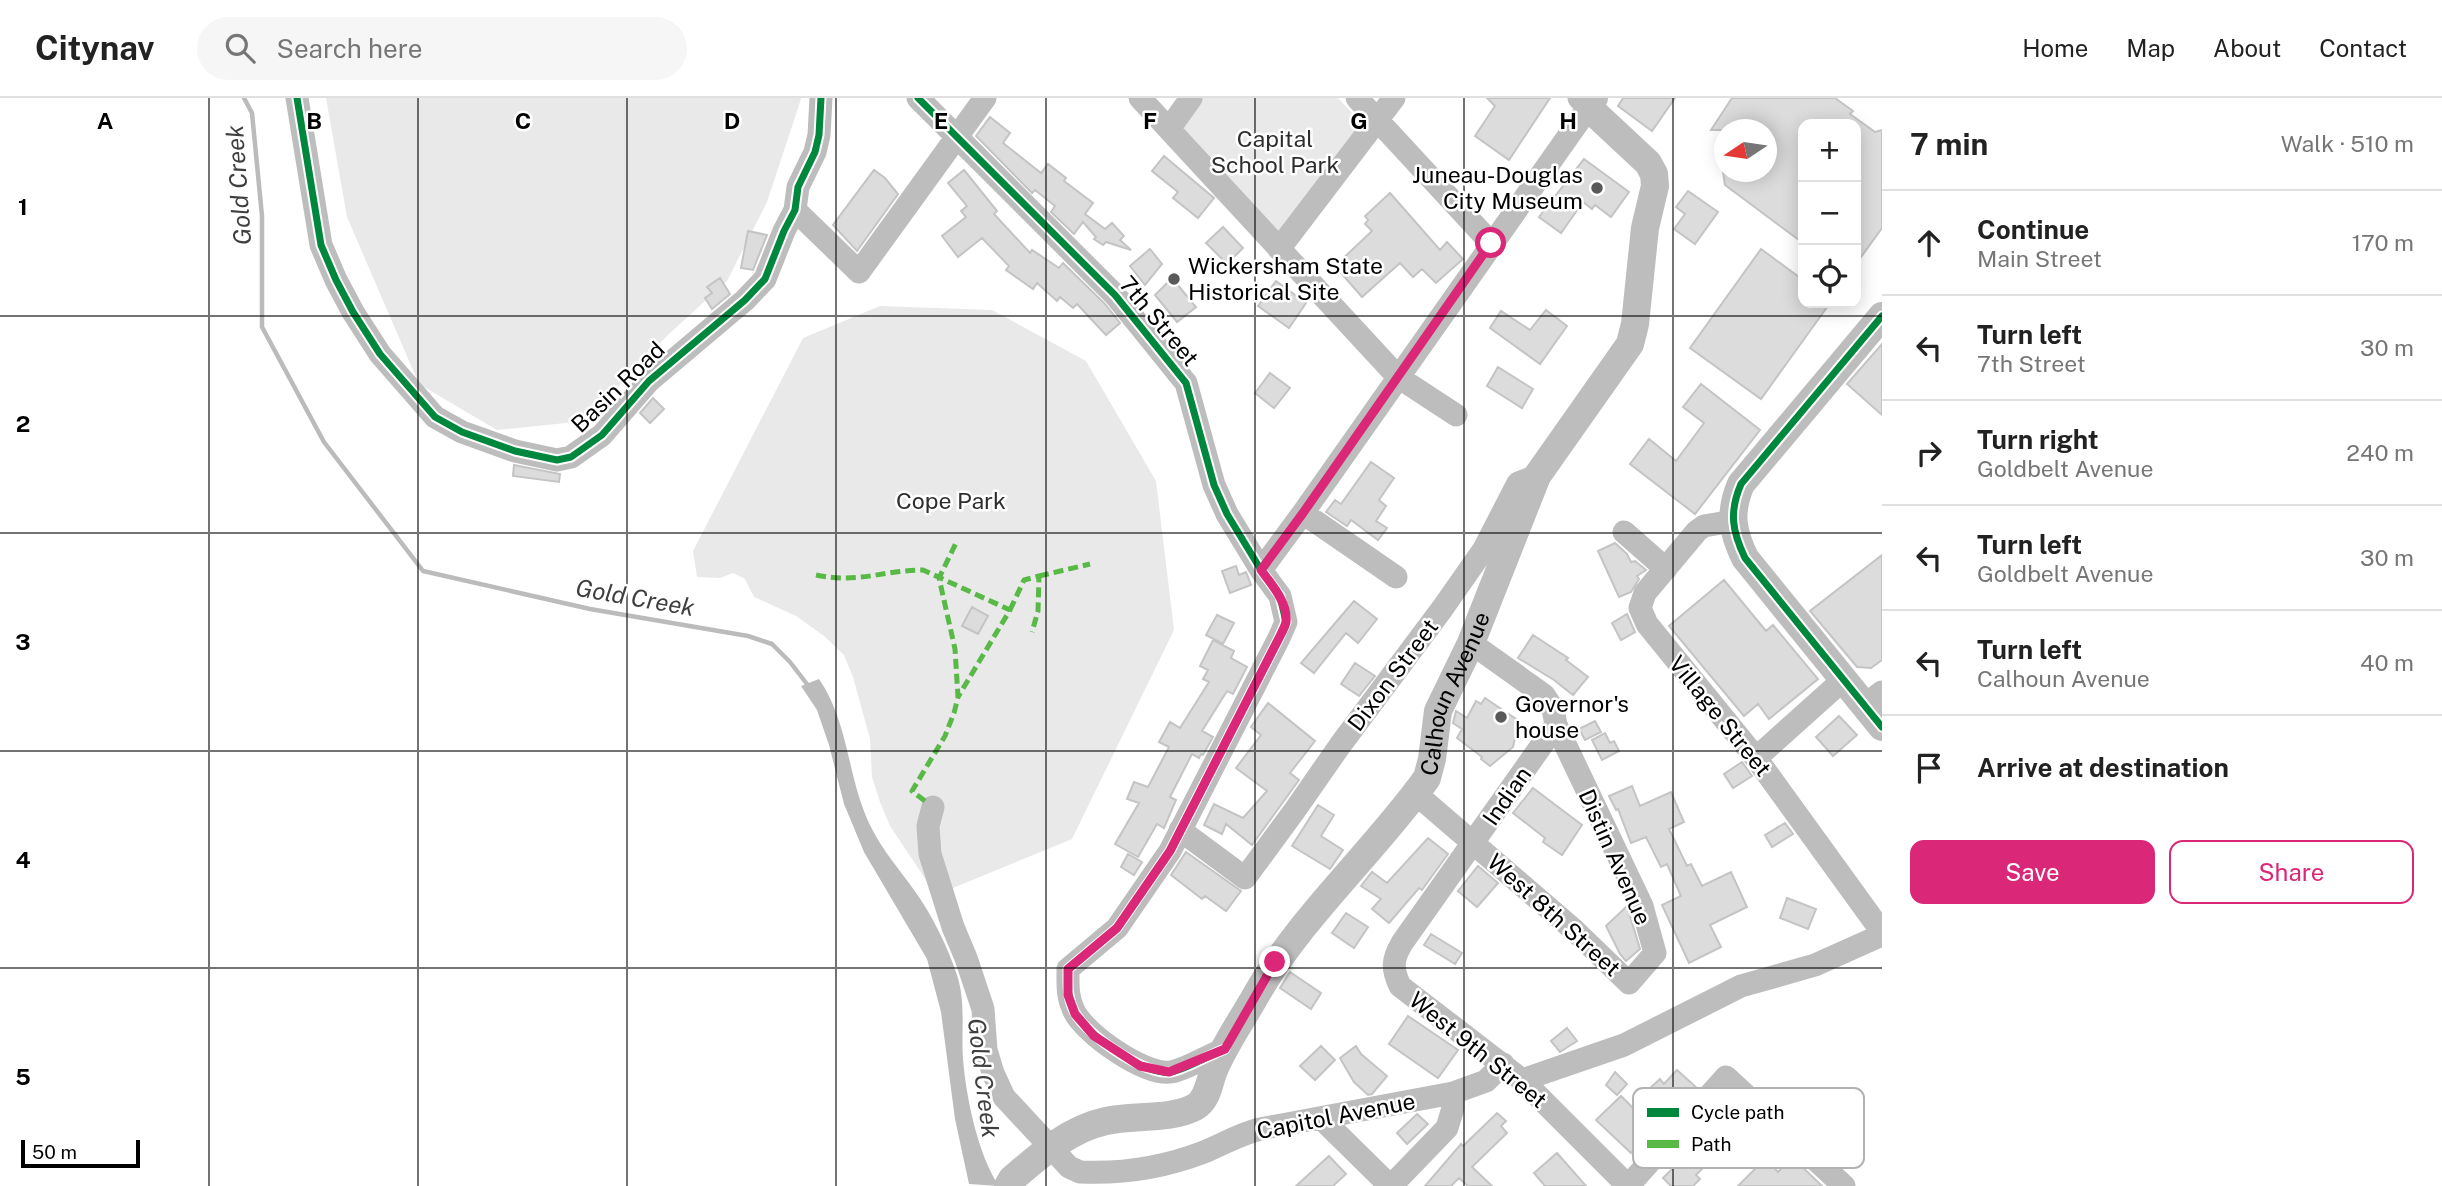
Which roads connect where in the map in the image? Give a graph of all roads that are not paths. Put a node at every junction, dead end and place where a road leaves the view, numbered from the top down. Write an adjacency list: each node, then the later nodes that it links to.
1 (298, 98): 13 (street, Basin Road)
2 (821, 98): 13 (street, Basin Road)
3 (918, 98): 12 (street, 7th Street)
4 (985, 98): 12 (street)
5 (1140, 98): 11 (street)
6 (1191, 98): 11 (street)
7 (1357, 98): 10 (street)
8 (1394, 98): 10 (street)
9 (1587, 101): 14 (street); 19 (main road, Calhoun Avenue)
10 (1378, 121): 14 (street); 15 (street)
11 (1169, 129): 15 (street)
12 (956, 137): 13 (street); 24 (street, 7th Street)
13 (795, 210)
14 (1491, 243): 17 (street)
15 (1279, 249): 17 (street)
16 (1882, 316): 21 (main road)
17 (1398, 377): 18 (street); 20 (street)
18 (1456, 415)
19 (1537, 476): 26 (main road, Calhoun Avenue); 33 (street, Dixon Street)
20 (1303, 513): 24 (street); 25 (street)
21 (1733, 521): 23 (street, Village Street); 27 (main road)
22 (1624, 532): 23 (street)
23 (1666, 569): 30 (street, Village Street)
24 (1261, 570): 33 (street, 7th Street)
25 (1396, 577)
26 (1471, 643): 29 (street); 31 (main road, Calhoun Avenue)
27 (1843, 680): 28 (main road); 30 (street)
28 (1876, 708)
29 (1556, 725): 34 (street, Indian); 37 (street, Distin Avenue)
30 (1756, 758): 35 (street, Village Street)
31 (1415, 793): 34 (street, West 8th Street); 38 (main road, Calhoun Avenue)
32 (933, 807): 45 (street, Capitol Avenue)
33 (1180, 830): 38 (street)
34 (1474, 844): 36 (street, Indian); 37 (street, West 8th Street)
35 (1882, 933): 40 (street)
36 (1392, 969): 39 (street, West 9th Street)
37 (1629, 983)
38 (1225, 1049): 45 (main road, Calhoun Avenue)
39 (1503, 1064): 40 (street, West 9th Street); 43 (street, Capitol Avenue)
40 (1522, 1080): 52 (street, West 9th Street)
41 (1716, 1088): 42 (street)
42 (1738, 1088)
43 (1453, 1094): 44 (street, Capitol Avenue); 51 (street)
44 (1321, 1118): 48 (street, Capitol Avenue); 51 (street)
45 (1050, 1146): 48 (street, Capitol Avenue); 49 (main road, Calhoun Avenue)
46 (1644, 1168): 52 (street)
47 (1825, 1168): 53 (street)
48 (1133, 1169): 50 (street)
49 (1010, 1183)
50 (1151, 1186)
51 (1391, 1186)
52 (1628, 1186)
53 (1844, 1186)

